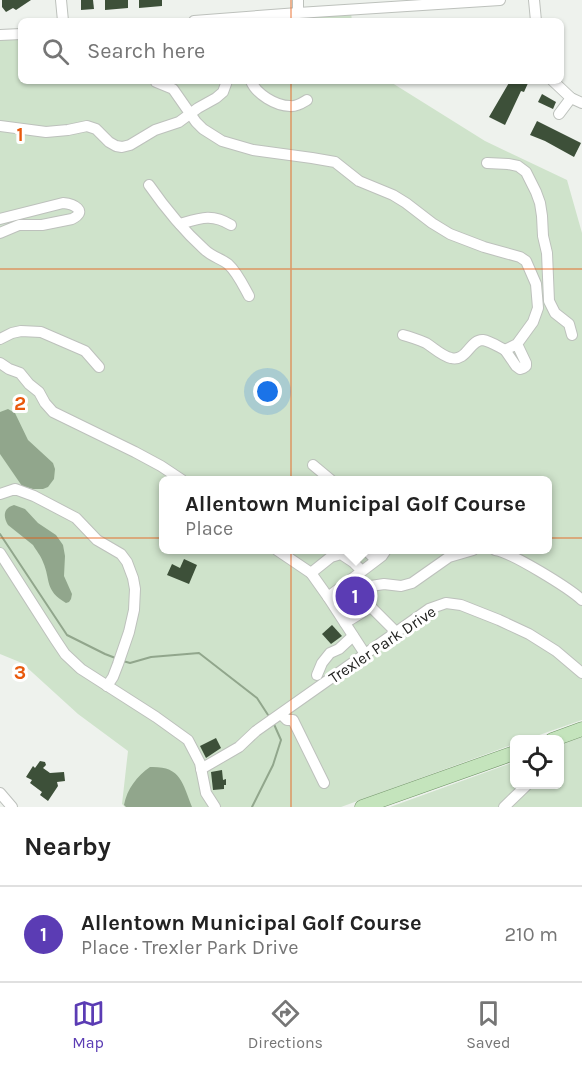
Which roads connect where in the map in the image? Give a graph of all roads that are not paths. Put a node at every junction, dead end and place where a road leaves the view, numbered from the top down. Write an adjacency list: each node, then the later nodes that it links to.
1 (61, 0): 6 (street)
2 (298, 0): 5 (street)
3 (500, 0): 5 (street)
4 (534, 0): 8 (street)
5 (298, 13): 7 (street)
6 (63, 18)
7 (233, 18)
8 (536, 18)
9 (18, 34): 10 (street)
10 (0, 35)
11 (161, 84): 18 (street)
12 (226, 84): 18 (street)
13 (252, 84): 16 (street)
14 (556, 84): 15 (street)
15 (570, 98): 17 (street); 19 (street)
16 (308, 100)
17 (582, 103)
18 (190, 113): 20 (street); 31 (street)
19 (559, 114)
20 (0, 126)
21 (487, 164): 29 (street)
22 (149, 185): 24 (street)
23 (0, 219): 26 (street)
24 (180, 224): 25 (street); 27 (street)
25 (231, 225)
26 (0, 233)
27 (249, 296)
28 (403, 335): 32 (street)
29 (572, 335)
30 (0, 339): 34 (street)
31 (517, 344): 32 (street); 32 (street)
32 (505, 350)
33 (0, 363): 36 (street)
34 (99, 367)
35 (314, 465): 37 (street)
36 (176, 476)
37 (326, 476)
38 (0, 494): 61 (street)
39 (0, 553): 61 (street)
40 (284, 554): 49 (street)
41 (335, 554): 49 (street)
42 (341, 554): 48 (street)
43 (371, 554): 47 (street)
44 (383, 554): 47 (street)
45 (458, 554): 50 (street)
46 (509, 554): 52 (street)
47 (376, 560): 48 (street)
48 (362, 571): 51 (street)
49 (311, 573): 51 (street)
50 (371, 586)
51 (328, 597): 53 (street)
52 (582, 600)
53 (345, 623): 54 (street); 55 (street)
54 (396, 632): 57 (street, Trexler Park Drive); 59 (street, Trexler Park Drive)
55 (353, 636): 56 (street); 57 (street)
56 (335, 651): 58 (street); 60 (street)
57 (365, 654): 58 (street, Trexler Park Drive)
58 (345, 669): 62 (street, Trexler Park Drive)
59 (582, 673)
60 (317, 675)
61 (107, 686): 66 (street)
62 (279, 715): 66 (street, Trexler Park Drive); 67 (street)
63 (582, 729): 64 (main road)
64 (564, 738)
65 (510, 754): 72 (main road)
66 (201, 769): 71 (street)
67 (324, 783)
68 (523, 789): 73 (street)
69 (0, 793): 70 (street)
70 (12, 807)
71 (214, 807)
72 (362, 807)
73 (504, 807)

